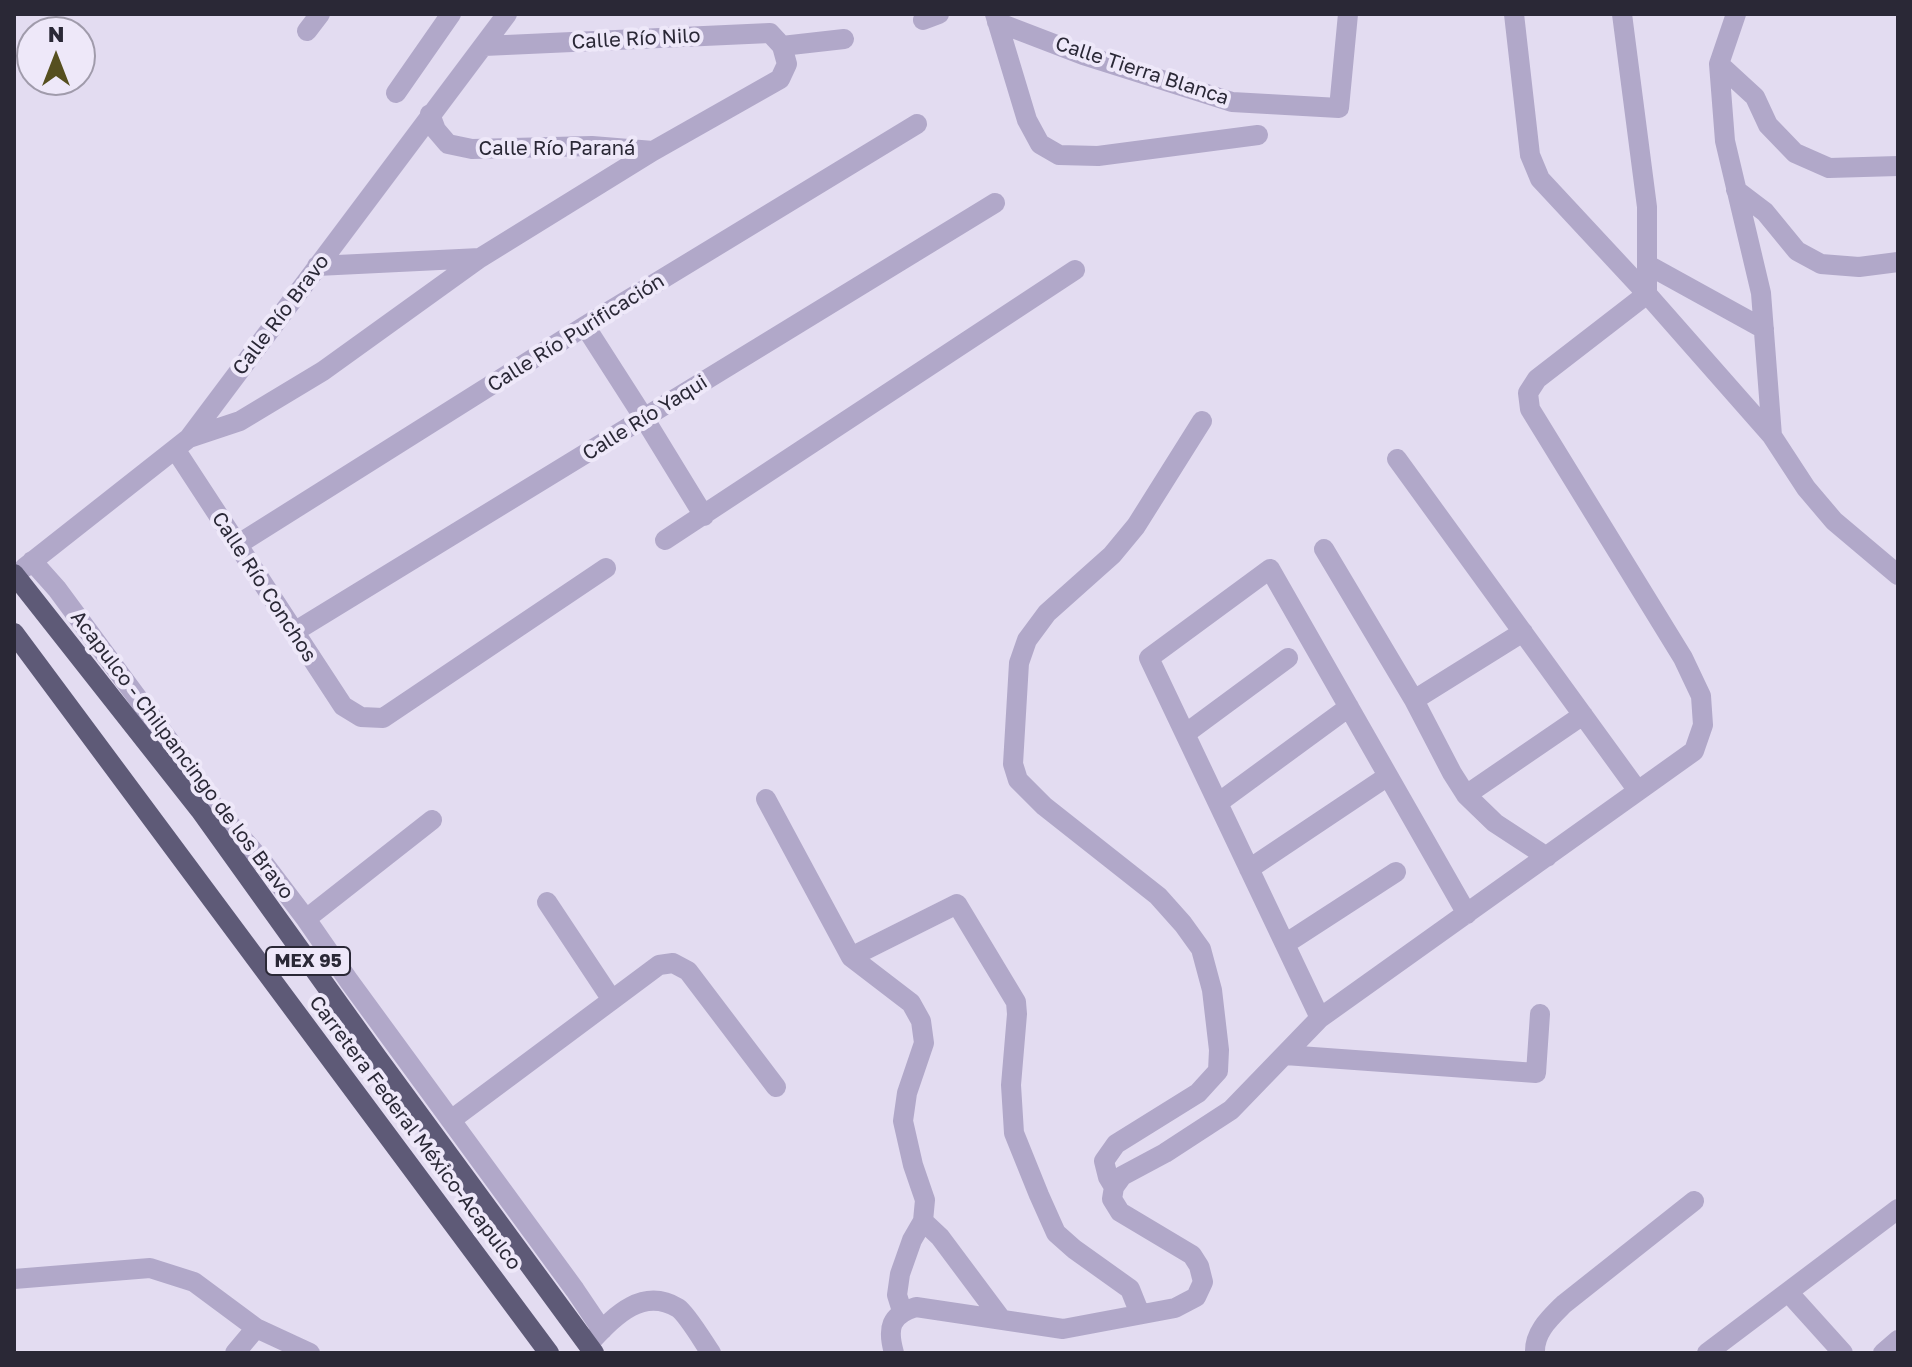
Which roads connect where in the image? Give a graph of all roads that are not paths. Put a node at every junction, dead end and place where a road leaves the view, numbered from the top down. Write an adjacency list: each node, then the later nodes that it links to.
1 (451, 14): 12 (street)
2 (507, 14): 9 (street, Calle Río Bravo)
3 (1348, 14): 7 (street, Calle Tierra Blanca)
4 (1514, 14): 25 (street)
5 (1622, 14): 22 (street)
6 (1736, 14): 11 (street)
7 (996, 18): 15 (street)
8 (844, 39): 10 (street)
9 (484, 46): 10 (street, Calle Río Nilo); 13 (street, Calle Río Bravo)
10 (782, 46): 16 (street)
11 (1719, 64): 17 (street); 18 (street)
12 (396, 93)
13 (430, 114): 16 (street, Calle Río Paraná); 23 (street, Calle Río Bravo)
14 (917, 124): 26 (street, Calle Río Purificación)
15 (1258, 135)
16 (653, 151): 20 (street)
17 (1898, 166)
18 (1736, 190): 21 (street); 27 (street)
19 (995, 203): 28 (street, Calle Río Yaqui)
20 (480, 258): 23 (street); 31 (street)
21 (1898, 262)
22 (1648, 265): 25 (street); 27 (street)
23 (317, 266): 31 (street, Calle Río Bravo)
24 (1075, 270): 33 (street)
25 (1647, 294): 30 (street); 50 (street)
26 (585, 326): 28 (street); 35 (street, Calle Río Purificación)
27 (1764, 329): 30 (street)
28 (644, 418): 33 (street); 41 (street, Calle Río Yaqui)
29 (1202, 421): 69 (street)
30 (1772, 436): 40 (street)
31 (182, 444): 35 (street, Calle Río Conchos); 37 (street, Calle Río Bravo)
32 (1397, 459): 42 (street)
33 (704, 516): 34 (street)
34 (665, 540)
35 (237, 545): 41 (street, Calle Río Conchos)
36 (1324, 549): 45 (street)
37 (32, 561): 39 (street, Calle Río Bravo); 60 (street)
38 (606, 568): 41 (street, Calle Río Conchos)
39 (14, 575): 80 (main road, Acapulco - Chilpancingo de los Bravo / MEX 95)
40 (1898, 575)
41 (294, 632)
42 (1523, 632): 45 (street); 47 (street)
43 (14, 633): 83 (main road, Carretera Federal México-Acapulco / MEX 95)
44 (1288, 658): 48 (street)
45 (1414, 700): 51 (street)
46 (1349, 707): 48 (street); 49 (street); 53 (street)
47 (1583, 715): 50 (street); 51 (street)
48 (1185, 734): 53 (street)
49 (1388, 776): 56 (street); 59 (street)
50 (1638, 791): 55 (street)
51 (1466, 795): 55 (street)
52 (766, 799): 62 (street)
53 (1218, 803): 56 (street)
54 (432, 820): 60 (street)
55 (1547, 857): 59 (street)
56 (1249, 869): 61 (street)
57 (1396, 872): 61 (street)
58 (547, 902): 63 (street)
59 (1467, 914): 65 (street)
60 (306, 919): 68 (street)
61 (1285, 944): 65 (street)
62 (851, 957): 72 (street); 76 (street)
63 (612, 1000): 67 (street); 68 (street)
64 (1540, 1014): 66 (street)
65 (1320, 1018): 66 (street)
66 (1285, 1055): 69 (street)
67 (776, 1087)
68 (451, 1120): 80 (street)
69 (1114, 1187): 76 (street)
70 (1694, 1201): 86 (street)
71 (1898, 1209): 74 (street)
72 (923, 1221): 75 (street); 77 (street)
73 (14, 1279): 78 (street)
74 (1788, 1292): 87 (street); 88 (street)
75 (902, 1311): 77 (street); 85 (street)
76 (1140, 1314): 77 (street)
77 (1002, 1320)
78 (256, 1328): 81 (street); 82 (street)
79 (1898, 1340): 89 (street)
80 (594, 1343): 84 (street)
81 (235, 1353)
82 (310, 1353)
83 (549, 1353)
84 (711, 1353)
85 (894, 1353)
86 (1535, 1353)
87 (1707, 1353)
88 (1843, 1353)
89 (1883, 1353)

